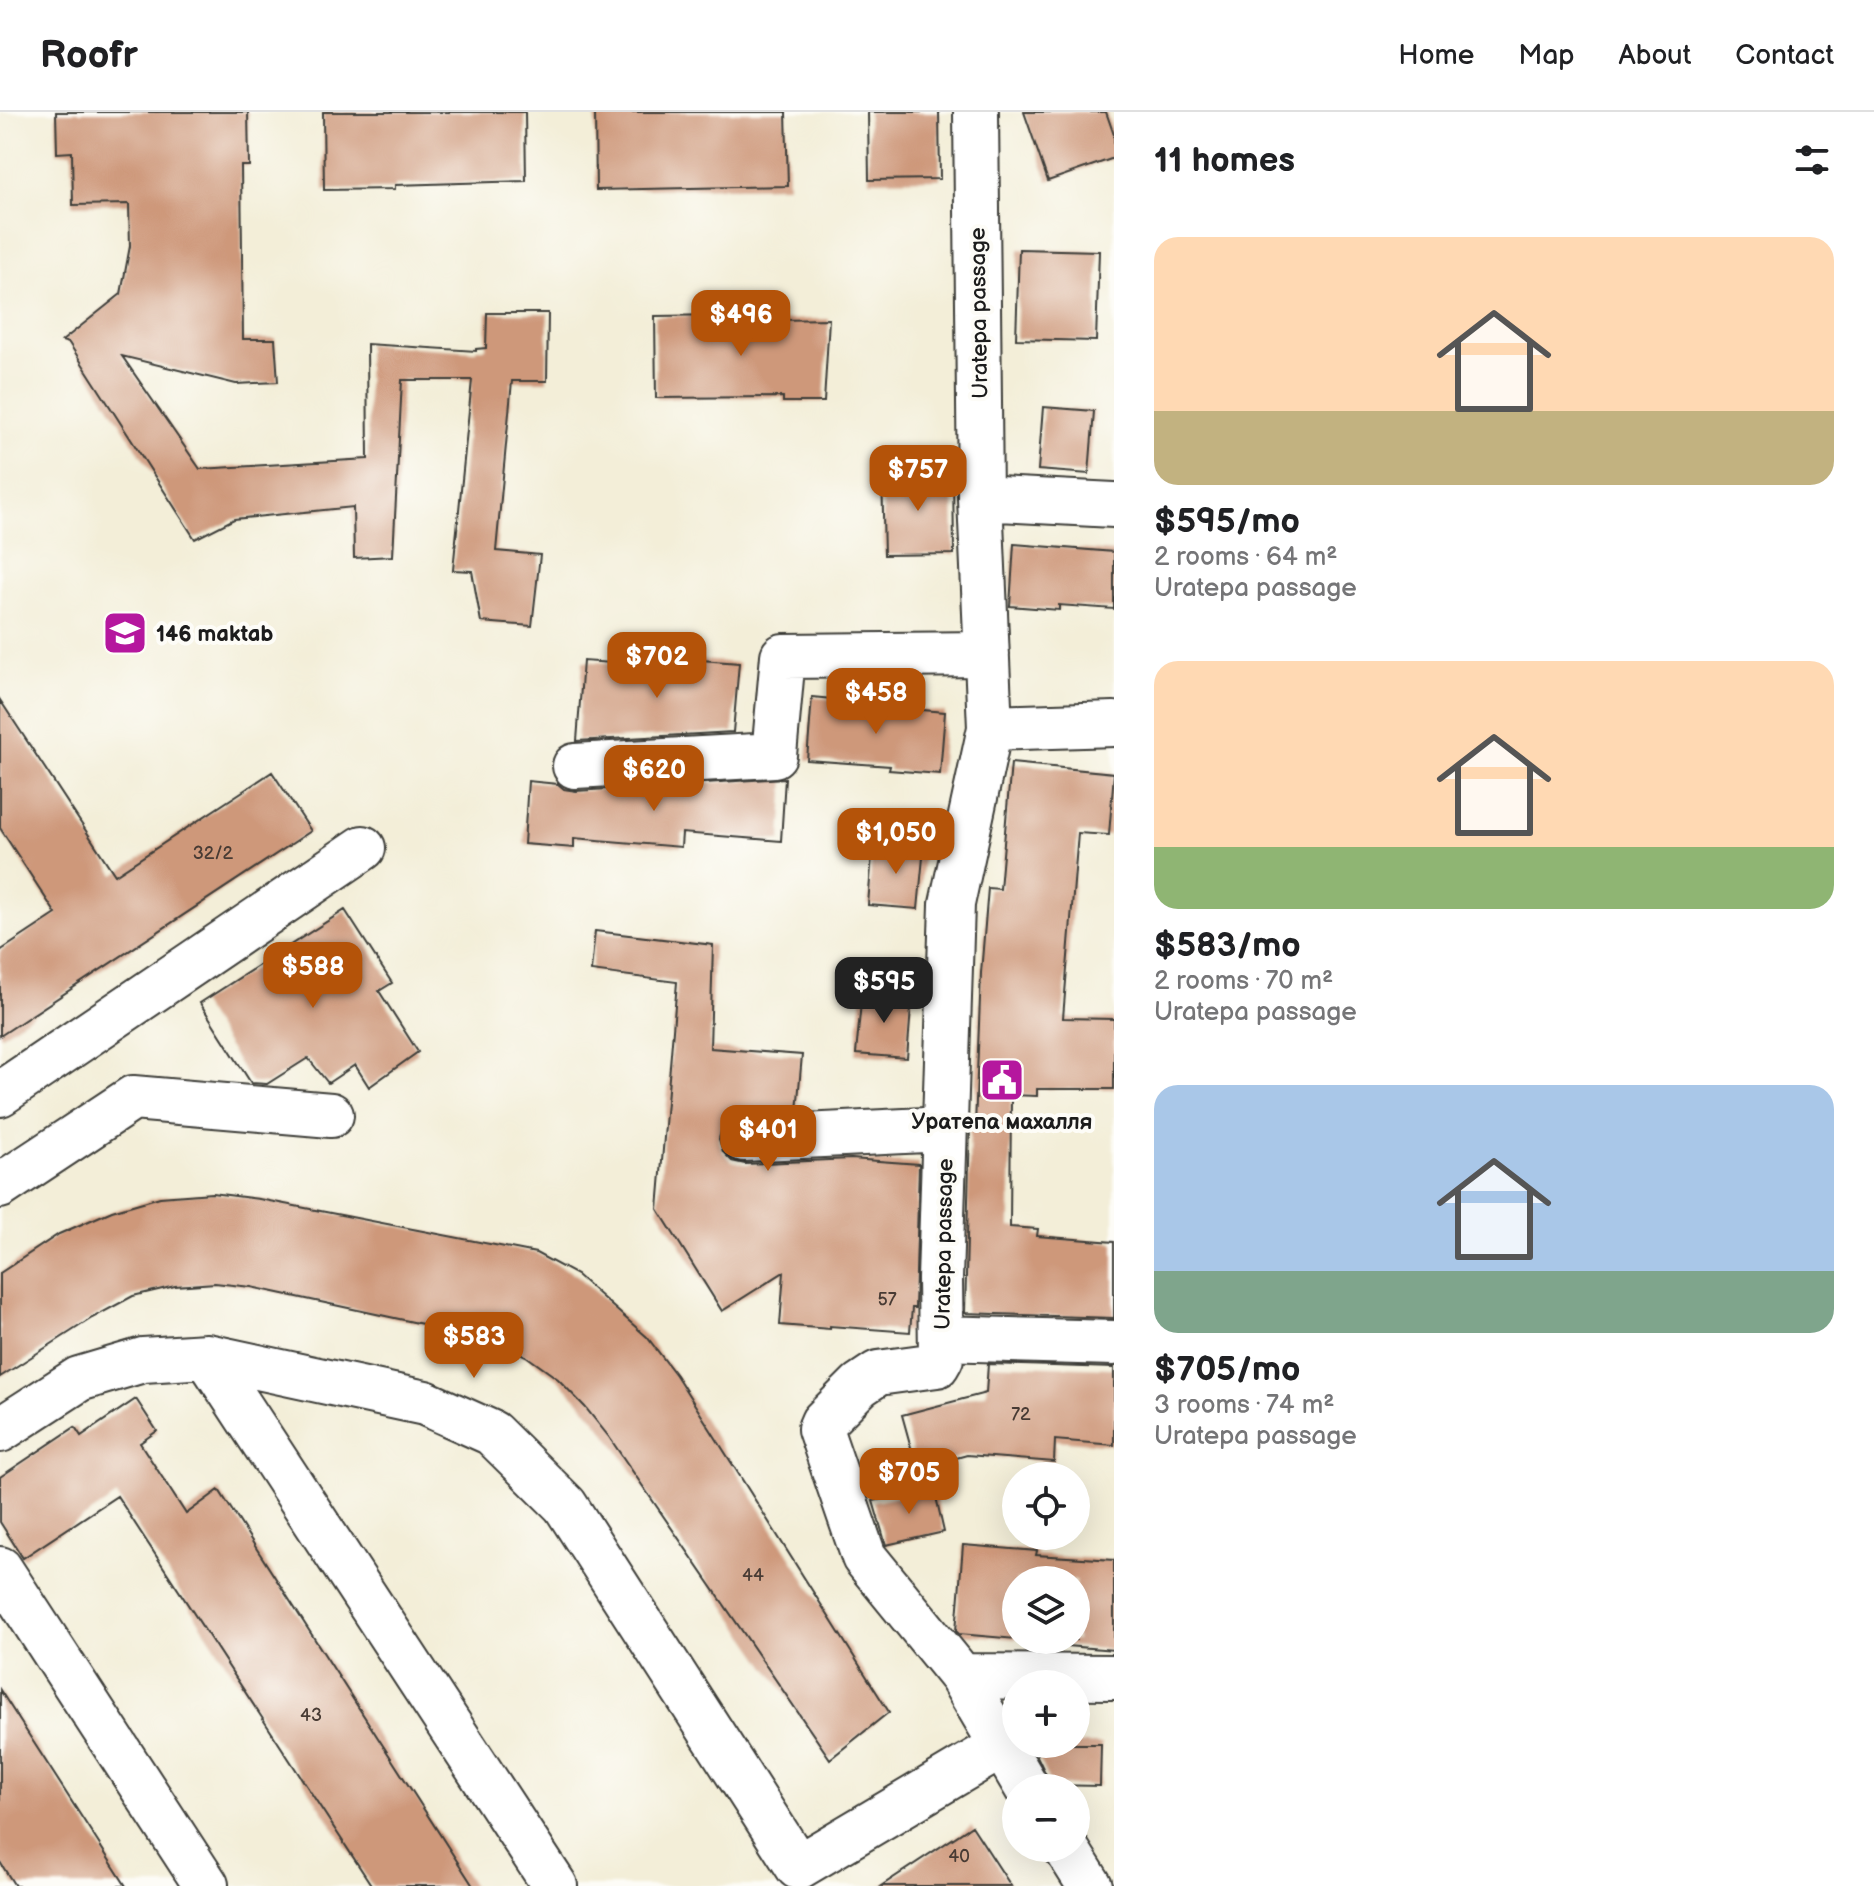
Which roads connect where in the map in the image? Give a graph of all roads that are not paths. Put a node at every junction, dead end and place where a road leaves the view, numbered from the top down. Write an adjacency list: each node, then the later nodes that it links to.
1 (976, 112): 2 (street, Uratepa passage)
2 (980, 498): 3 (street); 4 (street, Uratepa passage)
3 (1114, 505)
4 (987, 654): 6 (street, Uratepa passage); 7 (street)
5 (1114, 724): 6 (street)
6 (990, 728): 11 (street, Uratepa passage)
7 (575, 766)
8 (363, 848): 9 (street)
9 (0, 1094)
10 (331, 1115): 13 (street)
11 (945, 1129): 12 (street); 14 (street, Uratepa passage)
12 (744, 1139)
13 (0, 1186)
14 (941, 1338): 15 (street); 19 (street, Uratepa passage)
15 (1114, 1343)
16 (207, 1356): 17 (street); 24 (street); 26 (street)
17 (0, 1430)
18 (0, 1569): 25 (street)
19 (961, 1676): 20 (street); 21 (street)
20 (1114, 1677)
21 (1000, 1747): 22 (street); 24 (street)
22 (1018, 1774)
23 (1075, 1862): 27 (street)
24 (783, 1876)
25 (206, 1885)
26 (555, 1886)
27 (1090, 1886)

